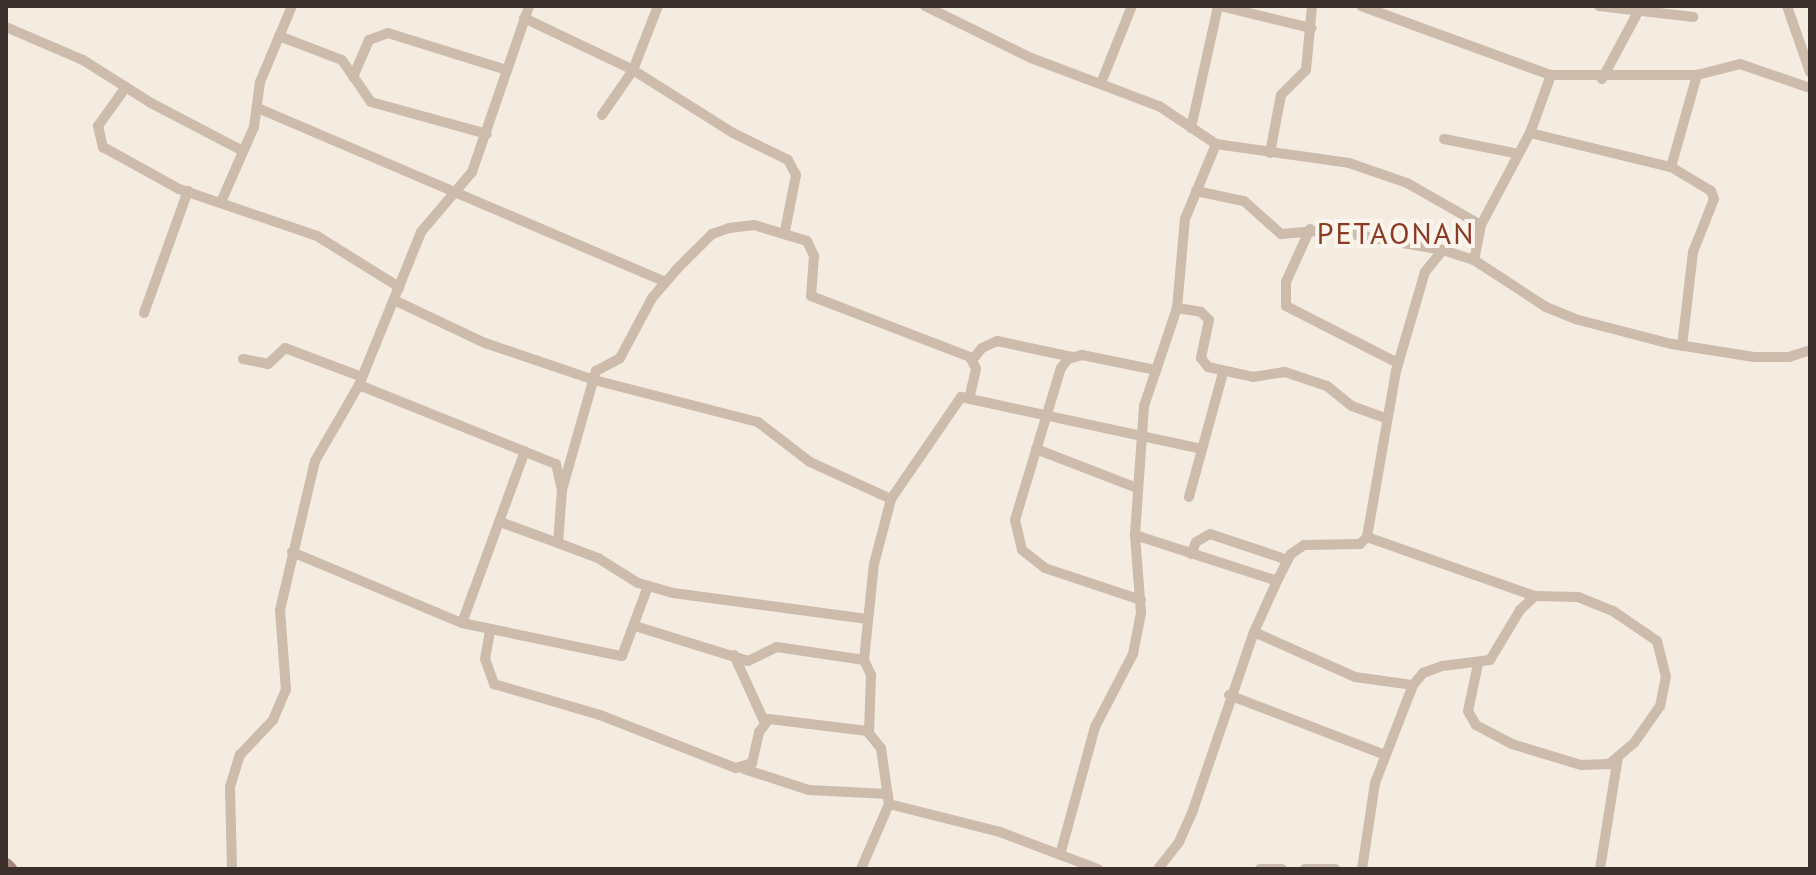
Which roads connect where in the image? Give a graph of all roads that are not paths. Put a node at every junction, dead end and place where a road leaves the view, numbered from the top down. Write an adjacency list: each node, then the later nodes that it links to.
1 (292, 6): 16 (street)
2 (529, 6): 13 (street)
3 (658, 6): 18 (street)
4 (925, 6): 24 (street)
5 (1132, 6): 24 (street)
6 (1219, 6): 15 (street); 29 (street)
7 (1312, 6): 15 (street)
8 (1361, 6): 20 (street)
9 (1599, 6): 11 (street)
10 (1787, 6): 19 (street)
11 (1638, 12): 12 (street); 23 (street)
12 (1693, 17)
13 (524, 18): 17 (street); 18 (street)
14 (6, 27): 25 (street)
15 (1311, 28): 35 (street)
16 (279, 36): 22 (street); 27 (street)
17 (507, 70): 22 (street); 31 (street)
18 (633, 70): 28 (street); 44 (street)
19 (1810, 72)
20 (1551, 75): 23 (street); 30 (street)
21 (1697, 75): 23 (street); 26 (street); 37 (street)
22 (353, 77): 31 (street)
23 (1602, 79)
24 (1101, 83): 29 (street)
25 (126, 87): 34 (street); 38 (street)
26 (1810, 88)
27 (260, 109): 34 (street); 40 (street)
28 (602, 115)
29 (1191, 128): 33 (street)
30 (1530, 133): 36 (street); 37 (street)
31 (487, 134): 40 (street)
32 (1444, 139): 36 (street)
33 (1216, 144): 35 (street); 39 (street)
34 (243, 151): 41 (street)
35 (1270, 153): 42 (street)
36 (1519, 154): 42 (street)
37 (1671, 167): 52 (street)
38 (188, 191): 41 (street); 51 (street)
39 (1196, 191): 43 (street); 50 (street)
40 (455, 193): 47 (street); 48 (street)
41 (221, 202): 48 (street)
42 (1481, 225): 46 (street)
43 (1310, 229): 45 (street); 57 (street)
44 (785, 231): 47 (street); 56 (street)
45 (1443, 250): 46 (street); 57 (street)
46 (1474, 260): 52 (street)
47 (666, 282): 60 (street)
48 (399, 287): 49 (street)
49 (394, 300): 60 (street); 61 (street)
50 (1177, 308): 58 (street); 59 (street)
51 (144, 313)
52 (1682, 346): 53 (street)
53 (1810, 350)
54 (1072, 357): 56 (street); 58 (street); 63 (street)
55 (243, 359): 61 (street)
56 (973, 359): 62 (street)
57 (1398, 363): 64 (street)
58 (1156, 370): 65 (street)
59 (1223, 373): 64 (street); 67 (street)
60 (594, 380): 70 (street); 72 (street)
61 (360, 381): 68 (street); 77 (street)
62 (970, 395): 63 (street); 72 (street)
63 (1047, 414): 65 (street); 66 (street)
64 (1387, 419): 75 (street)
65 (1140, 437): 67 (street); 69 (street)
66 (1036, 449): 69 (street); 83 (street)
67 (1201, 449): 71 (street)
68 (525, 451): 70 (street); 73 (street)
69 (1137, 488): 74 (street)
70 (562, 490): 76 (street)
71 (1189, 497)
72 (891, 499): 84 (street)
73 (500, 522): 76 (street); 85 (street)
74 (1135, 535): 78 (street); 83 (street)
75 (1367, 537): 79 (street); 82 (street)
76 (558, 543): 81 (street)
77 (292, 552): 85 (street); 101 (street)
78 (1191, 554): 79 (street); 80 (street)
79 (1288, 560): 80 (street)
80 (1277, 581): 88 (street)
81 (648, 586): 84 (street); 86 (street)
82 (1535, 596): 91 (street); 97 (street)
83 (1141, 600): 100 (street)
84 (867, 619): 90 (street)
85 (462, 623): 87 (street)
86 (635, 626): 87 (street); 89 (street)
87 (490, 631): 98 (street)
88 (1254, 632): 92 (street); 93 (street)
89 (734, 655): 90 (street); 94 (street)
90 (864, 660): 95 (street)
91 (1478, 664): 92 (street); 97 (street)
92 (1413, 685): 96 (street)
93 (1229, 695): 96 (street); 104 (street)
94 (764, 721): 95 (street); 98 (street)
95 (869, 733): 99 (street)
96 (1385, 755): 109 (street)
97 (1618, 757): 110 (street)
98 (744, 769): 99 (street)
99 (888, 799): 100 (street); 102 (street)
100 (1060, 855): 103 (street)
101 (232, 869)
102 (861, 869)
103 (1098, 869)
104 (1160, 869)
105 (1260, 869): 106 (street)
106 (1282, 869)
107 (1305, 869): 108 (street)
108 (1335, 869)
109 (1362, 869)
110 (1600, 869)

